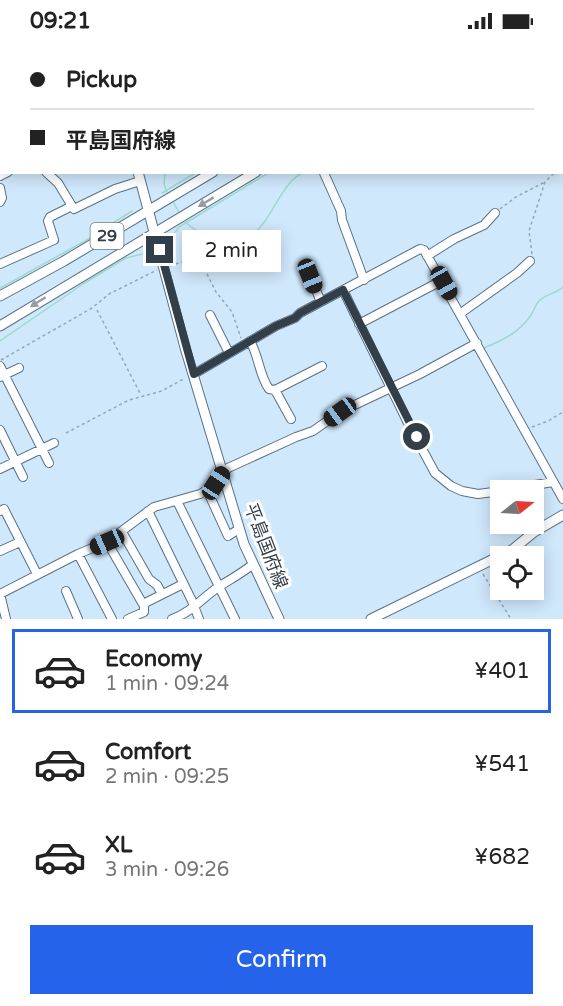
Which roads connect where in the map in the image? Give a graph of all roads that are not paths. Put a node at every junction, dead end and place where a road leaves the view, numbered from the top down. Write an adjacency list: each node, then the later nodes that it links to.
1 (48, 174): 8 (street)
2 (210, 174): 9 (main road, 29)
3 (253, 174): 11 (main road, 29, one-way to 11)
4 (324, 174): 16 (street)
5 (139, 177): 8 (street); 9 (main road, 平島国府線)
6 (0, 188): 7 (street)
7 (0, 202)
8 (72, 206): 14 (street)
9 (148, 210): 11 (main road, 平島国府線); 19 (main road, 29)
10 (495, 213): 12 (street)
11 (155, 232): 24 (main road, 29, one-way to 24); 31 (main road, 平島国府線)
12 (427, 256): 16 (street); 17 (street)
13 (530, 261): 21 (street)
14 (0, 264)
15 (310, 276): 20 (street)
16 (364, 280): 18 (street)
17 (441, 281): 21 (street); 23 (street)
18 (343, 290): 20 (street); 23 (street)
19 (0, 296)
20 (321, 302): 25 (street)
21 (461, 314): 26 (street)
22 (211, 321): 27 (street)
23 (359, 324): 33 (street)
24 (0, 326)
25 (247, 342): 27 (street); 34 (street)
26 (477, 343): 33 (street); 44 (street)
27 (229, 353): 31 (street)
28 (0, 366): 32 (street)
29 (322, 366): 34 (street)
30 (19, 368): 32 (street)
31 (194, 374): 42 (main road, 平島国府線)
32 (2, 376): 38 (street)
33 (391, 388): 42 (street); 47 (street)
34 (275, 390): 35 (street)
35 (291, 419)
36 (0, 430): 39 (street)
37 (54, 443): 38 (street)
38 (42, 449): 39 (street); 40 (street)
39 (16, 462): 41 (street); 43 (street)
40 (49, 463)
41 (0, 469)
42 (223, 472): 46 (street); 53 (main road, 平島国府線)
43 (23, 477)
44 (553, 482): 45 (street); 48 (street)
45 (544, 484)
46 (207, 490): 49 (street); 53 (street)
47 (490, 493)
48 (563, 499)
49 (177, 501): 51 (street); 62 (street)
50 (0, 511): 55 (street)
51 (148, 511): 54 (street); 61 (street)
52 (563, 515): 76 (main road)
53 (239, 529): 59 (main road, 平島国府線)
54 (122, 532): 56 (street); 65 (street)
55 (20, 542): 57 (street); 60 (street)
56 (107, 542): 58 (street); 66 (street)
57 (0, 551)
58 (78, 554): 60 (street); 70 (street)
59 (252, 565): 62 (street); 75 (main road, 平島国府線)
60 (37, 574): 64 (street)
61 (183, 584): 65 (street); 67 (street)
62 (219, 587): 67 (street); 74 (street)
63 (66, 591): 69 (street)
64 (0, 594): 68 (street)
65 (162, 594): 66 (street)
66 (143, 604): 71 (street)
67 (194, 606): 72 (street); 73 (street)
68 (6, 619)
69 (78, 619)
70 (112, 619)
71 (128, 619)
72 (172, 619)
73 (199, 619)
74 (235, 619)
75 (279, 619)
76 (371, 619)

